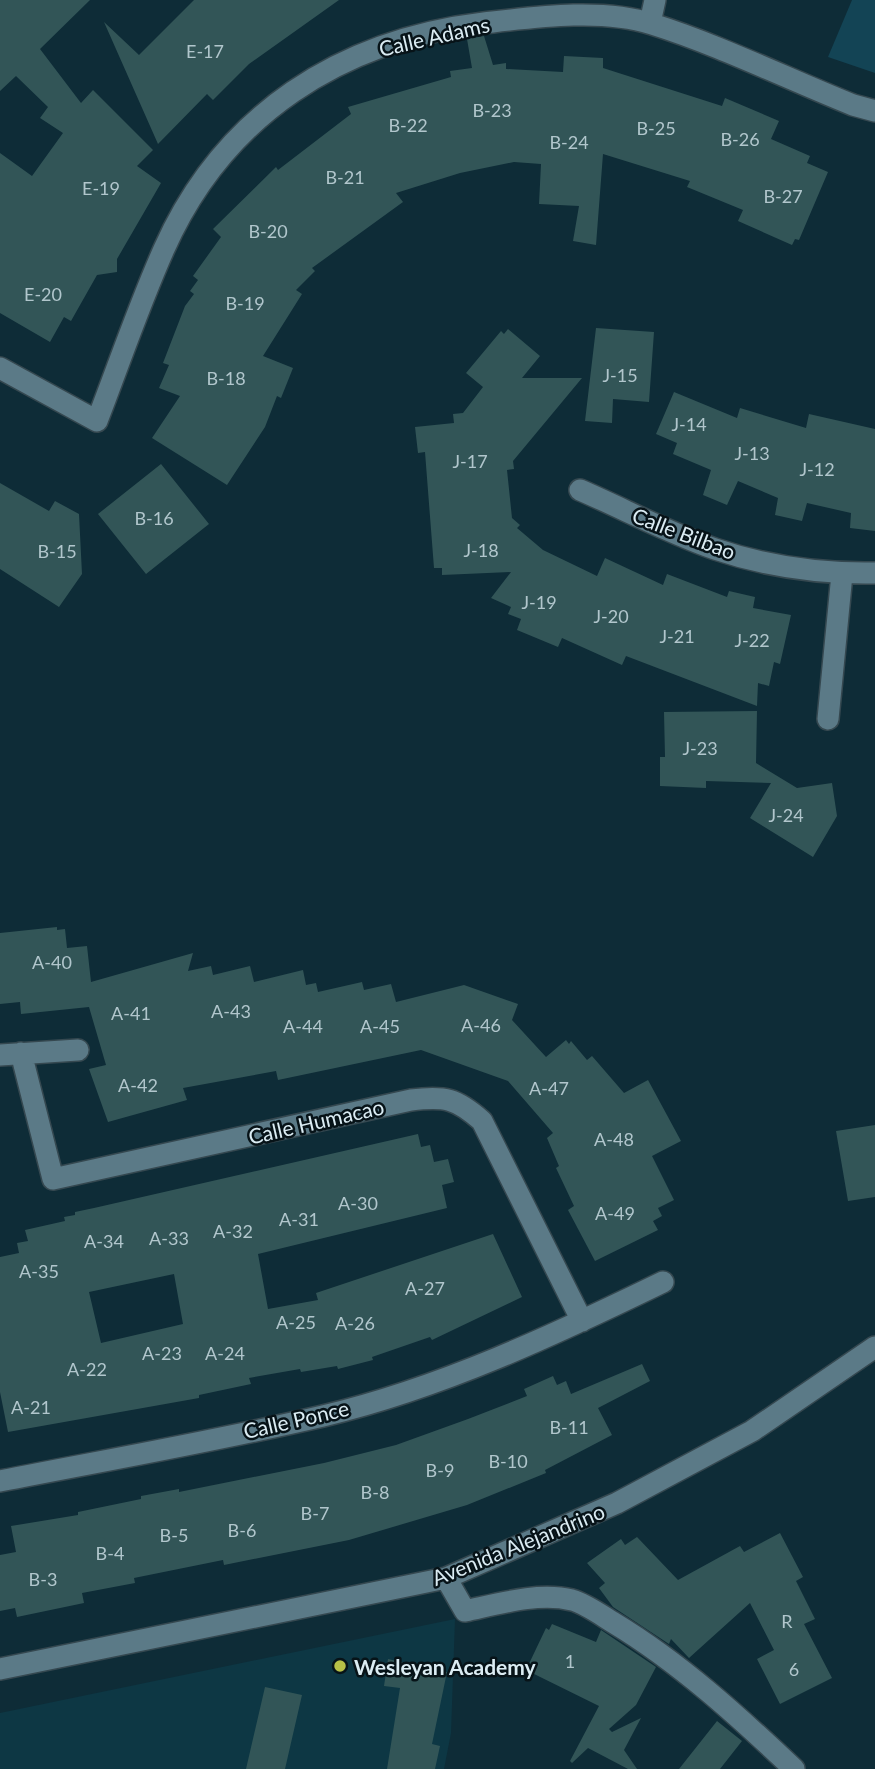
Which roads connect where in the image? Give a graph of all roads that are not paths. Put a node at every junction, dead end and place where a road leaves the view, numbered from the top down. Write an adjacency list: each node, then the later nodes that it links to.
1 (655, 0): 2 (street)
2 (650, 23): 3 (street, Calle Adams); 4 (street, Calle Adams)
3 (875, 111)
4 (0, 368)
5 (580, 490): 7 (street, Calle Bilbao)
6 (875, 573): 7 (street, Calle Bilbao)
7 (842, 574): 8 (street)
8 (828, 719)
9 (78, 1050): 10 (street)
10 (11, 1054): 12 (street, Calle Humacao)
11 (663, 1282): 12 (street, Calle Ponce)
12 (582, 1321): 14 (street, Calle Ponce)
13 (875, 1347): 15 (street, Avenida Alejandrino)
14 (0, 1481)
15 (446, 1578): 16 (street, Avenida Alejandrino); 17 (street)
16 (0, 1669)
17 (794, 1769)

